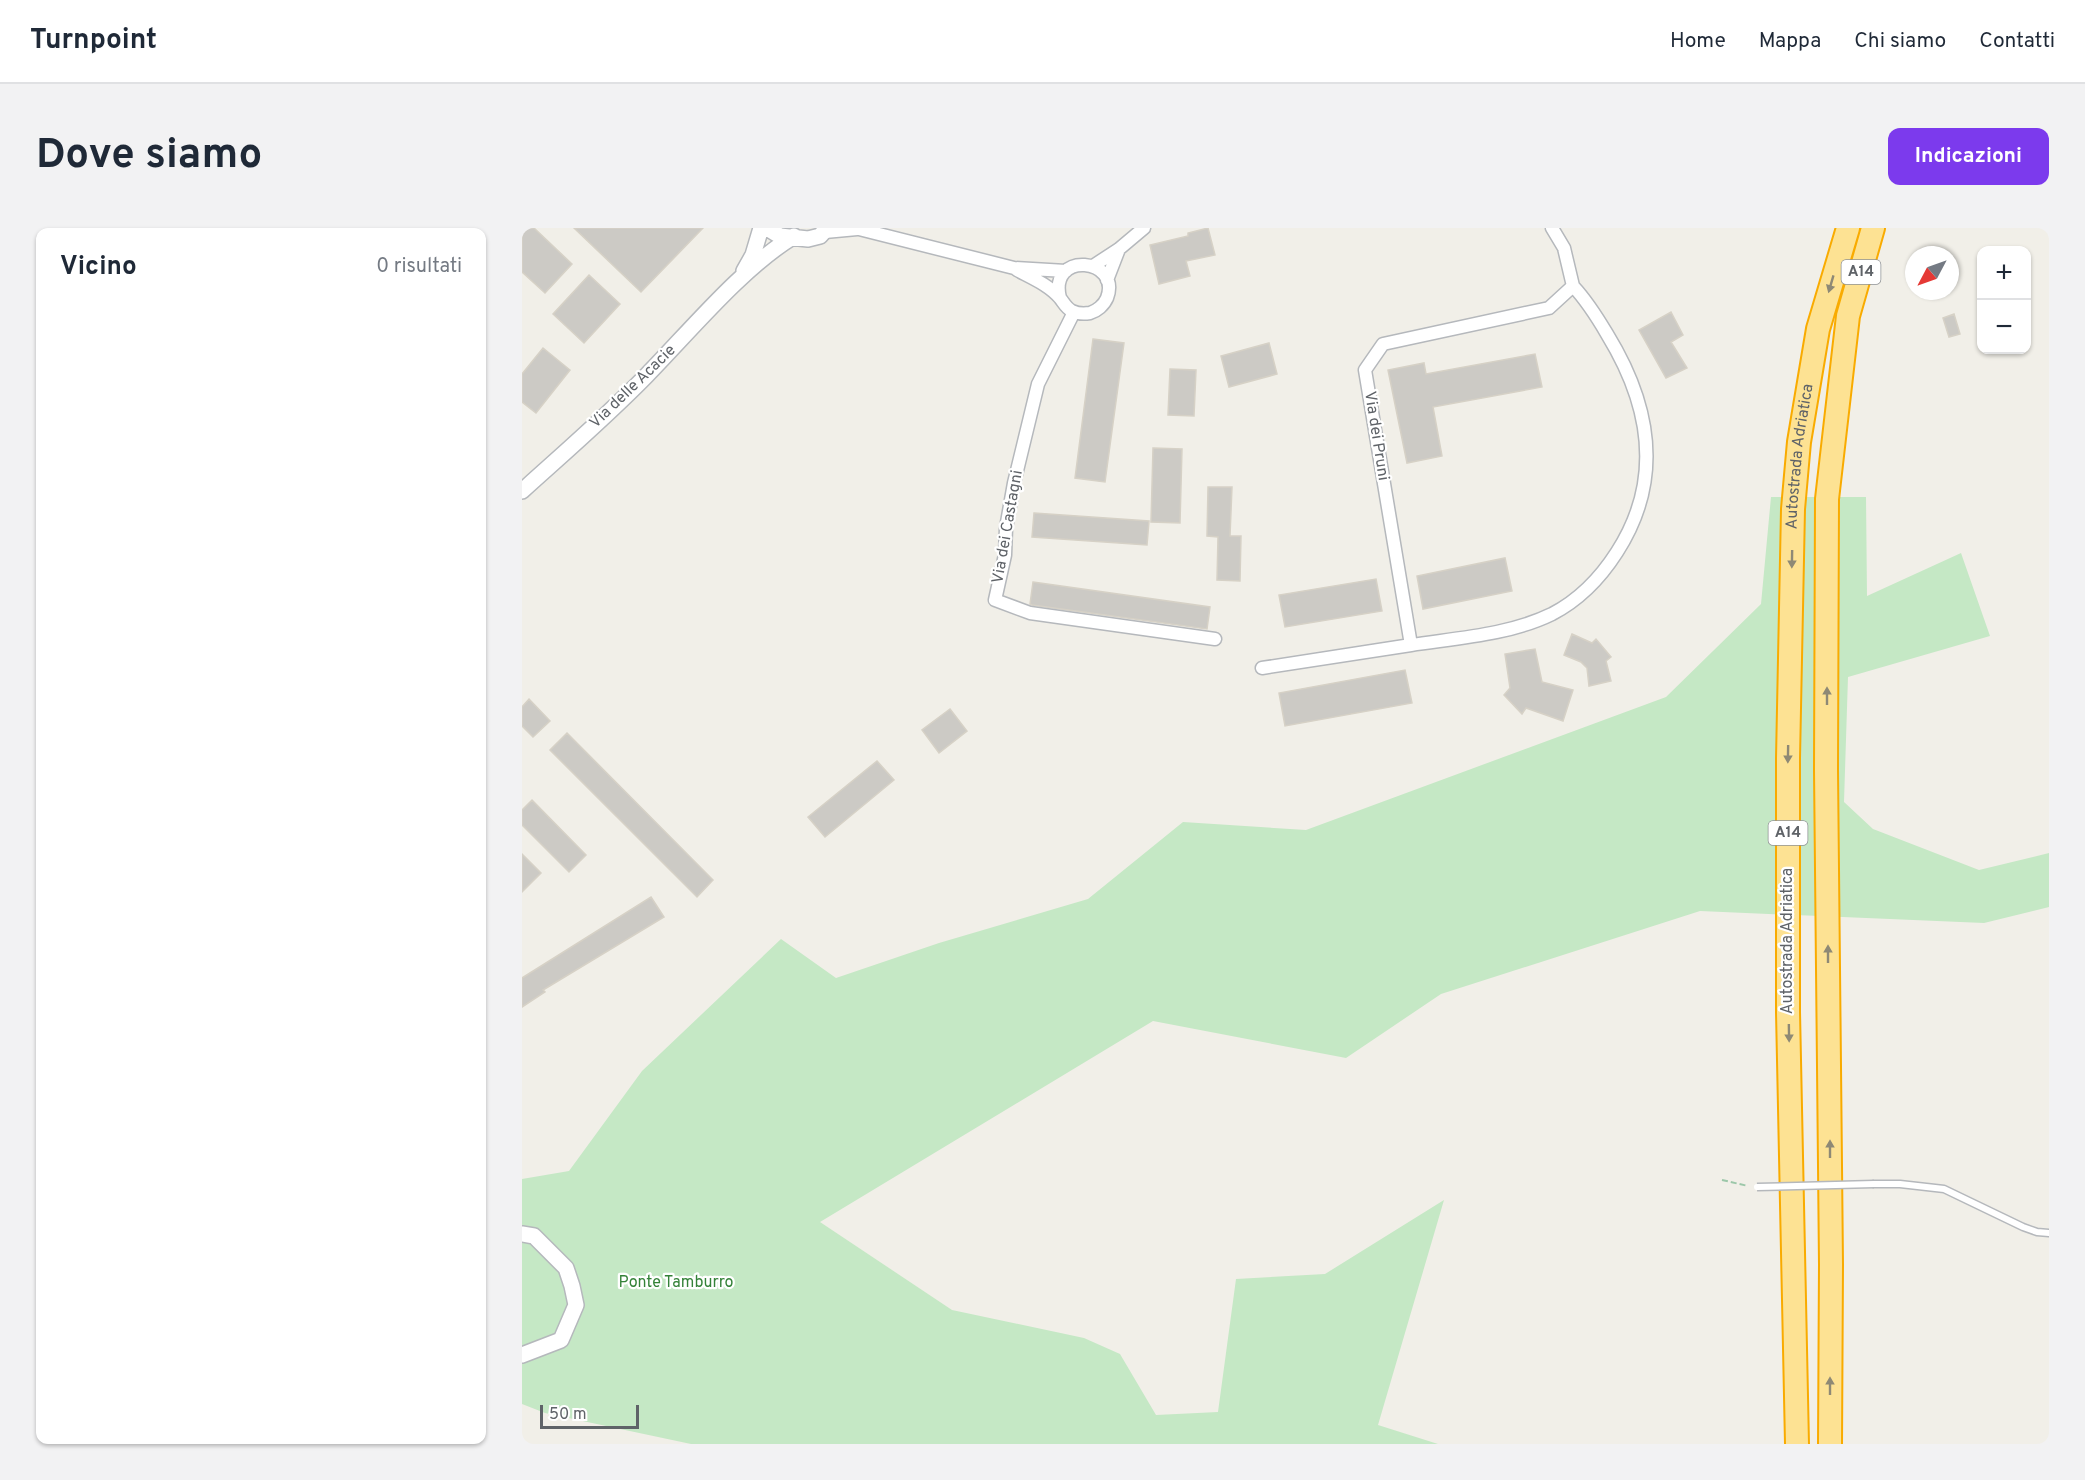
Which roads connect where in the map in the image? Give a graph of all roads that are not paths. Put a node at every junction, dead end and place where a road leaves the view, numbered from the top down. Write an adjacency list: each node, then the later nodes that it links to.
1 (761, 228): 14 (street, Via delle Acacie)
2 (767, 228): 9 (street)
3 (856, 228): 8 (street); 12 (street)
4 (1143, 228): 10 (street)
5 (1552, 228): 16 (street)
6 (1848, 228): 27 (highway, Autostrada Adriatica / A14, one-way to 27)
7 (1873, 228): 28 (highway, Autostrada Adriatica / A14, one-way to 7)
8 (826, 230): 9 (street)
9 (794, 236): 14 (street, Via delle Acacie)
10 (1119, 249): 11 (street); 15 (street)
11 (1093, 266): 13 (street); 15 (street)
12 (1014, 268): 13 (street); 17 (street)
13 (1066, 271): 17 (street)
14 (740, 279): 19 (street, Via delle Acacie)
15 (1107, 280): 18 (street)
16 (1573, 286): 21 (street, Via dei Pruni); 21 (street)
17 (1060, 298): 18 (street)
18 (1074, 312): 20 (street, Via dei Castagni)
19 (522, 491)
20 (1215, 639)
21 (1411, 645): 22 (street)
22 (1262, 668)
23 (1757, 1187): 24 (lane, bridge)
24 (2049, 1233)
25 (528, 1235): 26 (street)
26 (522, 1355)
27 (1797, 1444)
28 (1830, 1444)

